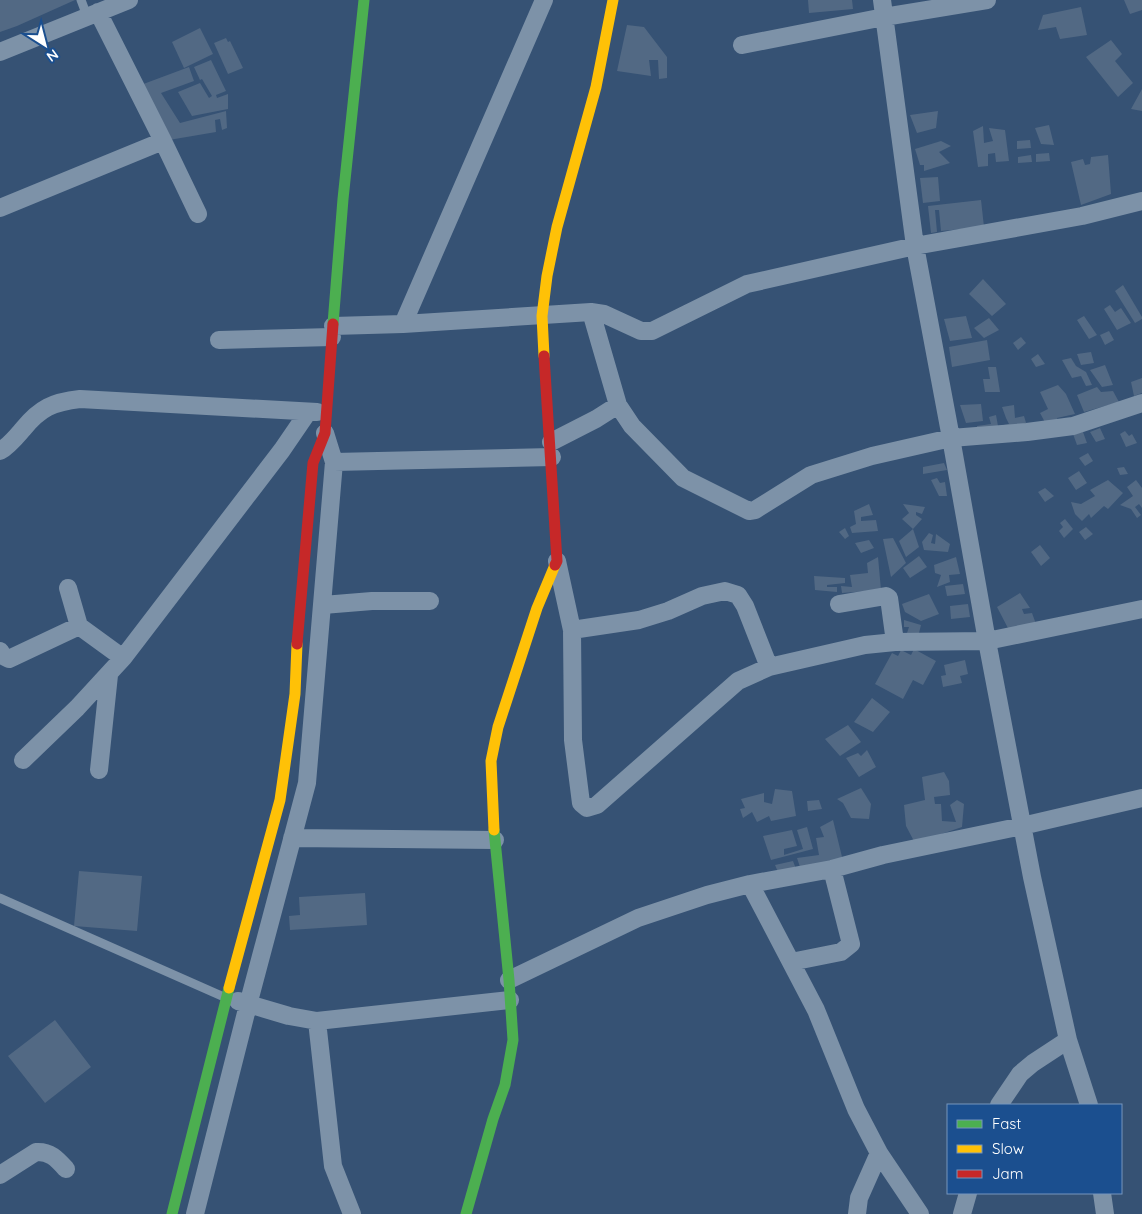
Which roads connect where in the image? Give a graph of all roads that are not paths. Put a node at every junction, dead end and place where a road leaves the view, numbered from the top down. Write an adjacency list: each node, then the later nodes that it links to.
1 (129, 0): 7 (street)
2 (364, 0): 18 (street)
3 (544, 0): 17 (street)
4 (613, 0): 16 (street)
5 (987, 0): 6 (street)
6 (883, 8): 8 (street); 14 (street)
7 (89, 9): 9 (street); 10 (street)
8 (742, 45)
9 (0, 52)
10 (163, 140): 12 (street); 13 (street)
11 (1142, 201): 14 (street)
12 (0, 208)
13 (198, 214)
14 (915, 246): 15 (street); 25 (street)
15 (591, 312): 16 (street); 21 (street)
16 (542, 316): 17 (street); 26 (street)
17 (403, 324): 18 (street)
18 (333, 332): 19 (street); 22 (street)
19 (219, 340)
20 (1142, 403): 25 (street)
21 (618, 405): 25 (street); 26 (street)
22 (327, 411): 23 (street); 24 (street)
23 (308, 412): 27 (street); 40 (street)
24 (325, 433): 28 (street); 54 (street)
25 (951, 438): 37 (street)
26 (551, 450): 28 (street); 29 (street)
27 (0, 451)
28 (334, 462): 33 (street)
29 (557, 561): 36 (street); 48 (street)
30 (68, 588): 35 (street)
31 (430, 601): 33 (street)
32 (839, 604): 38 (street)
33 (323, 605): 47 (street)
34 (1142, 609): 37 (street)
35 (79, 626): 39 (street); 40 (street)
36 (572, 630): 41 (street); 41 (street)
37 (987, 641): 38 (street); 46 (street)
38 (895, 642): 41 (street)
39 (0, 651)
40 (123, 658): 42 (street)
41 (769, 667)
42 (109, 675): 43 (street); 44 (street)
43 (23, 760)
44 (99, 770)
45 (1142, 798): 46 (street)
46 (1022, 826): 49 (street); 58 (street)
47 (292, 838): 48 (street); 56 (street)
48 (495, 840): 53 (street)
49 (832, 869): 50 (street); 52 (street)
50 (750, 884): 52 (street); 53 (street)
51 (0, 898): 54 (lane)
52 (791, 962): 61 (street)
53 (509, 980): 55 (street)
54 (226, 998): 56 (street); 66 (street)
55 (510, 1000): 57 (street); 69 (street)
56 (248, 1005): 57 (street); 67 (street)
57 (317, 1021): 68 (street)
58 (1068, 1040): 59 (street); 60 (street)
59 (1000, 1104)
60 (1089, 1104)
61 (879, 1153): 70 (street); 71 (street)
62 (66, 1169): 63 (street)
63 (0, 1175)
64 (968, 1194): 72 (street)
65 (1102, 1194): 73 (street)
66 (172, 1214)
67 (195, 1214)
68 (352, 1214)
69 (466, 1214)
70 (857, 1214)
71 (920, 1214)
72 (962, 1214)
73 (1105, 1214)

